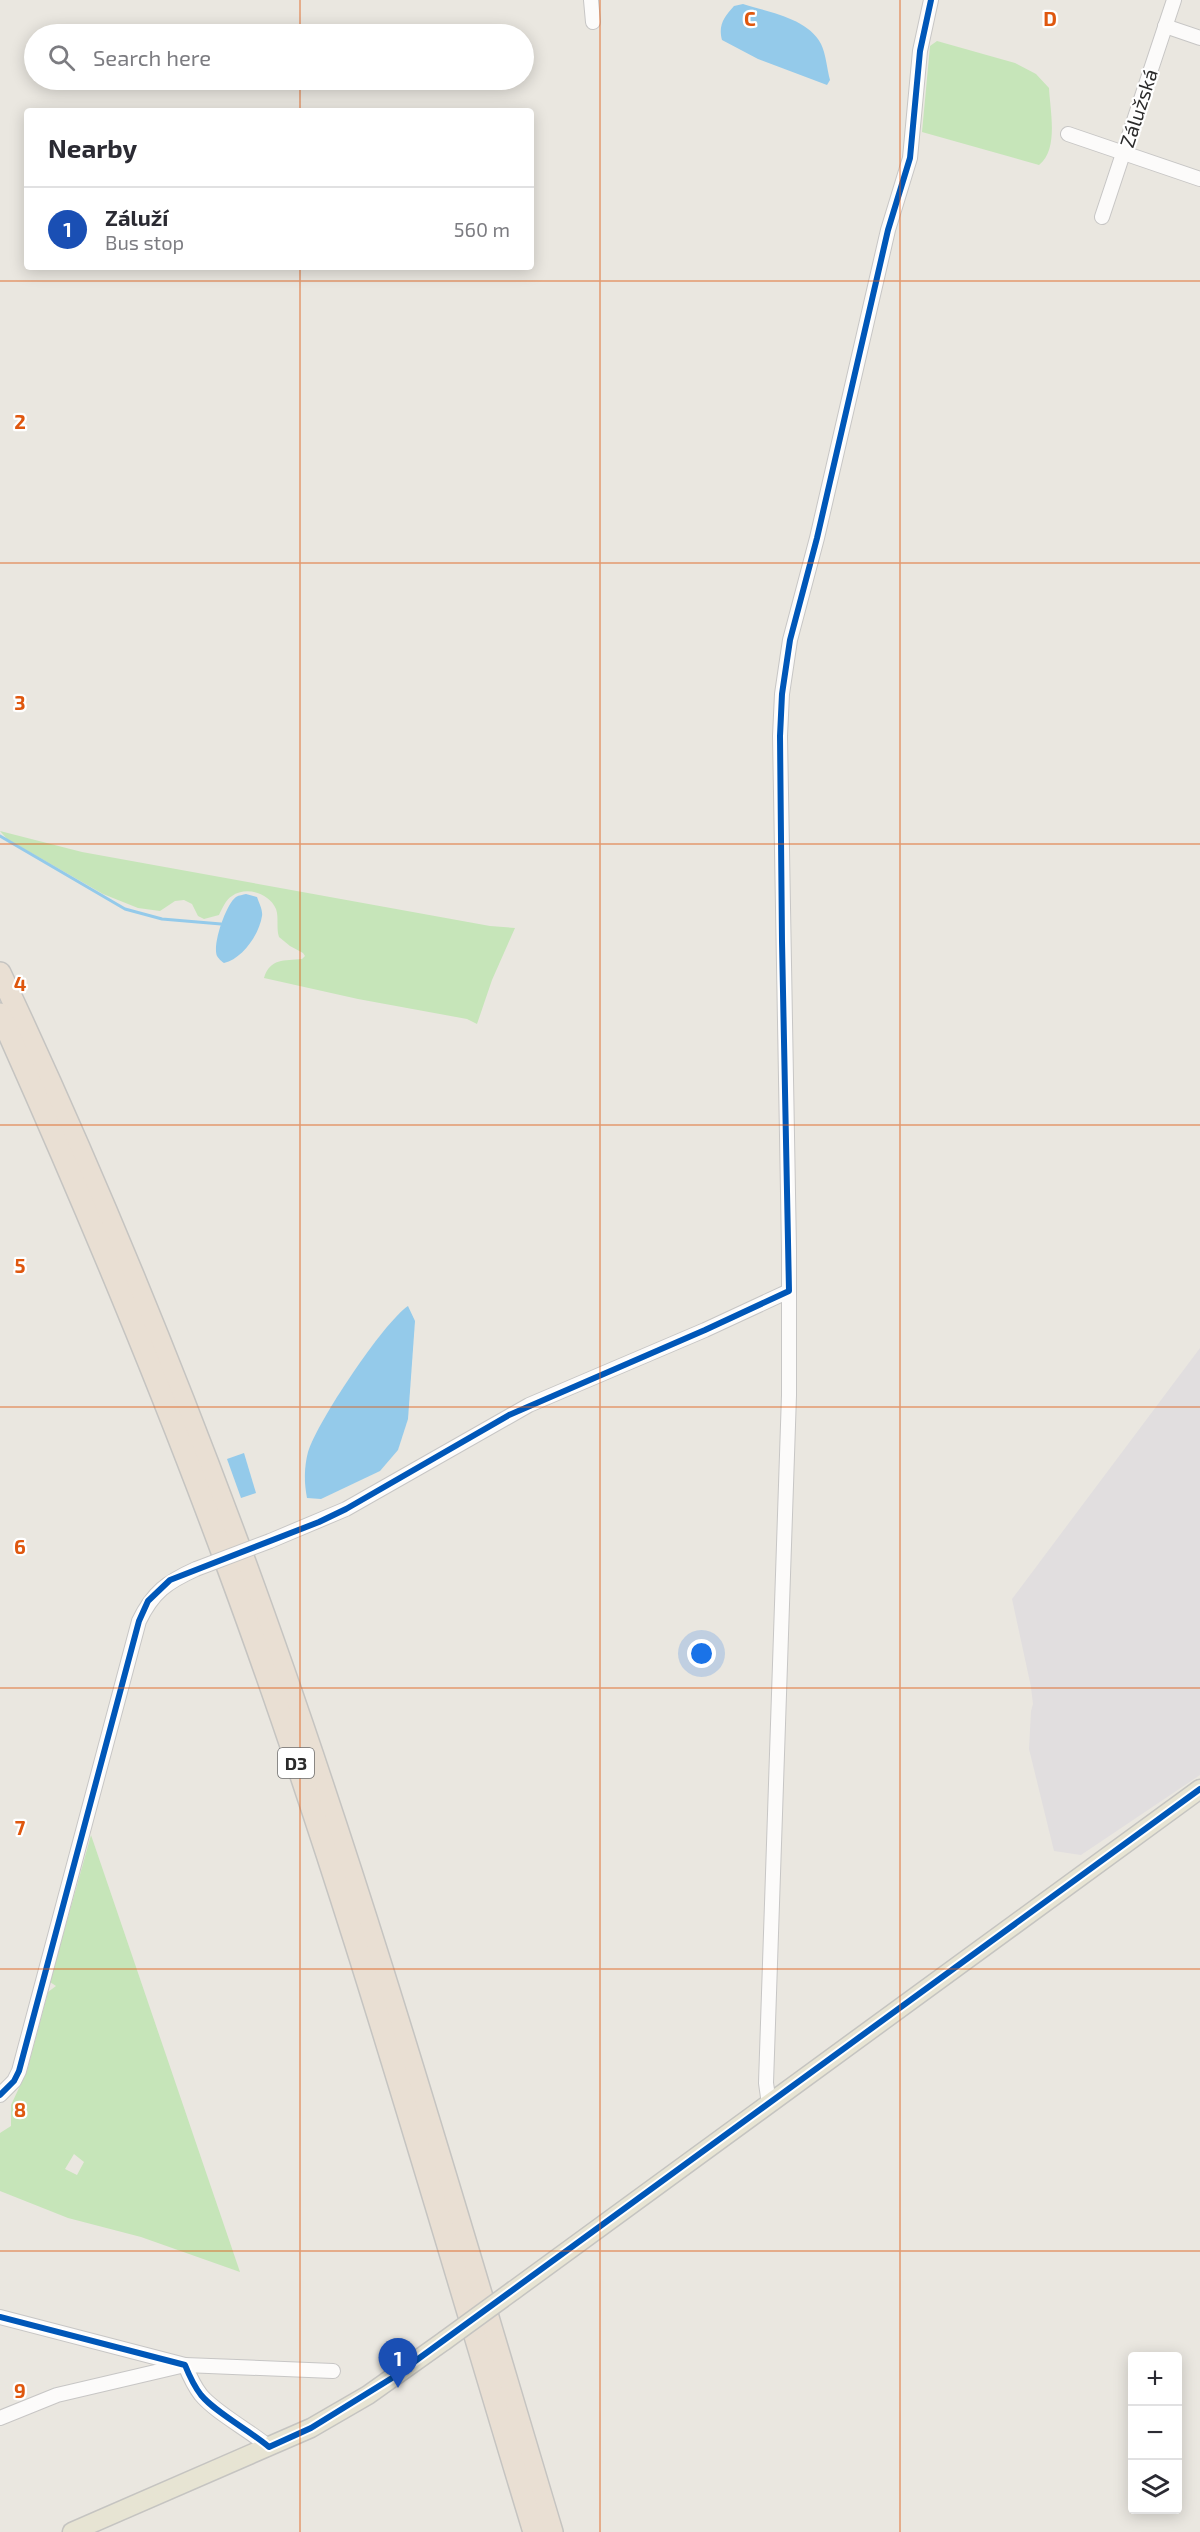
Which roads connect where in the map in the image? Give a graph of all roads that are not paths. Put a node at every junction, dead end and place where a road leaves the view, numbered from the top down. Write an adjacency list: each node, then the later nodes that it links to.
1 (591, 0): 4 (street)
2 (931, 0): 13 (street)
3 (1174, 0): 5 (street, Zálužská)
4 (592, 22)
5 (1165, 26): 6 (street); 8 (street, Zálužská)
6 (1200, 38)
7 (1068, 134): 8 (street)
8 (1123, 153): 9 (street); 10 (street, Zálužská)
9 (1200, 179)
10 (1102, 217)
11 (0, 973): 24 (highway, D3)
12 (0, 1014): 23 (highway, D3)
13 (789, 1291): 15 (street, bridge); 16 (street)
14 (1200, 1789): 16 (main road)
15 (0, 2095)
16 (769, 2104): 21 (main road, bridge)
17 (0, 2317): 18 (street)
18 (185, 2365): 19 (street); 20 (street); 21 (street)
19 (333, 2371)
20 (0, 2418)
21 (269, 2447): 22 (main road)
22 (72, 2532)
23 (534, 2532)
24 (552, 2532)

